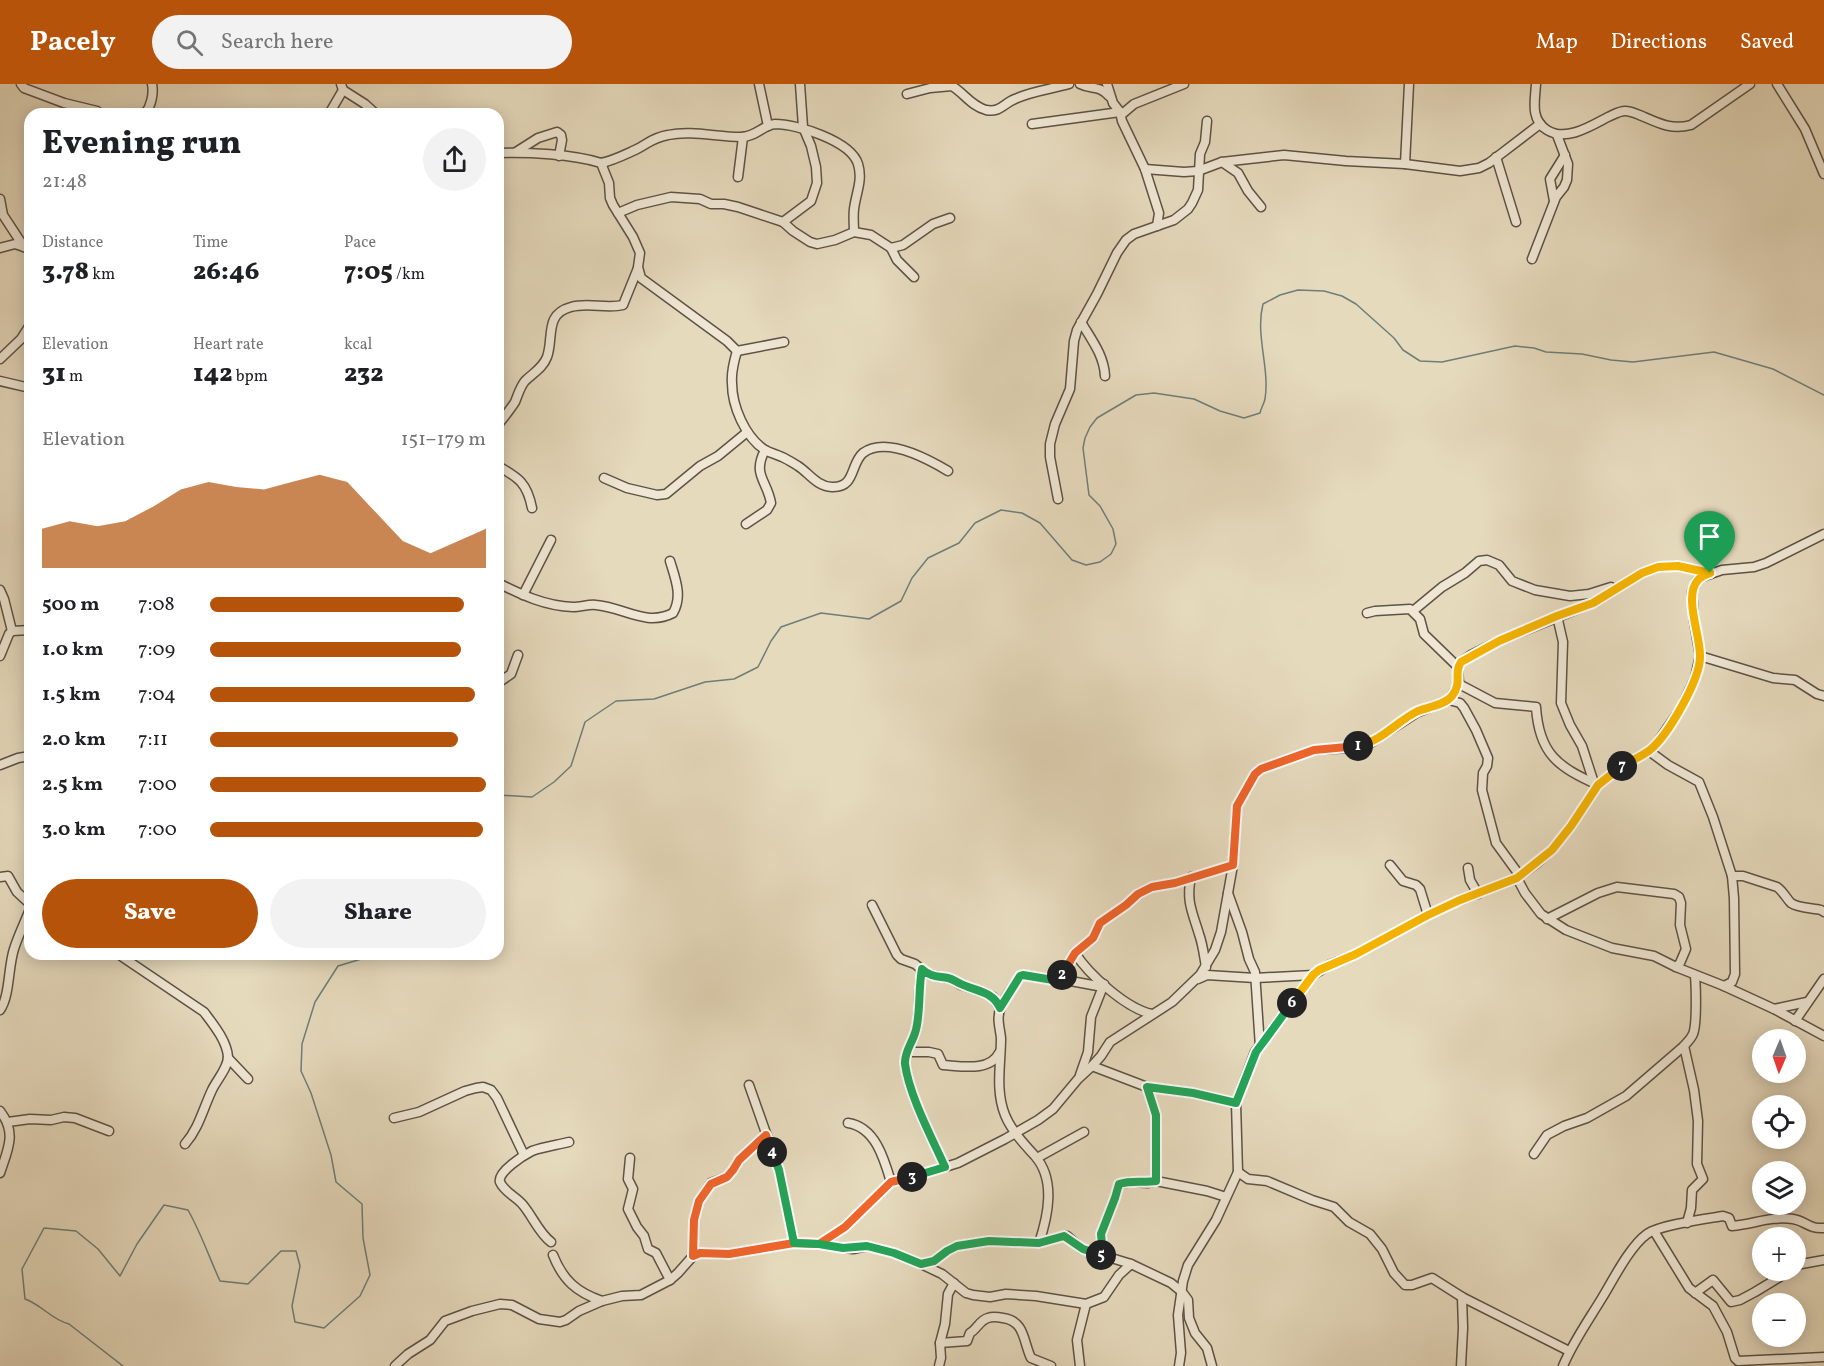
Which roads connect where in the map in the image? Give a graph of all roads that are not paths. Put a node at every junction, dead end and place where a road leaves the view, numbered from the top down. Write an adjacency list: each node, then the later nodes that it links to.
1 (21, 84): 16 (street)
2 (152, 84): 17 (street)
3 (759, 84): 24 (street)
4 (800, 84): 25 (street)
5 (1069, 84): 14 (street)
6 (1080, 84): 15 (street)
7 (1107, 84): 15 (street)
8 (1184, 84): 20 (street)
9 (1409, 84): 35 (street)
10 (1536, 84): 23 (street)
11 (1750, 84): 26 (street)
12 (1777, 84): 38 (street)
13 (342, 87): 18 (street); 19 (street)
14 (907, 94)
15 (1112, 99): 20 (street)
16 (84, 108)
17 (148, 108)
18 (331, 108)
19 (370, 108)
20 (1120, 113): 22 (street); 36 (street)
21 (1207, 121): 37 (street)
22 (1032, 124)
23 (1540, 124): 26 (street); 32 (street)
24 (768, 126): 25 (street); 27 (street)
25 (803, 128): 45 (street); 48 (street)
26 (1557, 135): 30 (street)
27 (743, 137): 34 (street); 39 (street)
28 (516, 152): 29 (street); 31 (street); 31 (street)
29 (504, 153)
30 (1565, 155): 41 (street); 41 (street)
31 (559, 156): 34 (street)
32 (1496, 157): 35 (street); 46 (street)
33 (1222, 162): 35 (street); 37 (street); 42 (street)
34 (601, 163): 43 (street)
35 (1405, 164)
36 (1145, 169): 37 (street); 47 (street)
37 (1198, 171): 47 (street)
38 (1824, 174)
39 (738, 177)
40 (0, 199): 49 (street)
41 (1554, 202): 53 (street)
42 (1261, 207)
43 (618, 213): 45 (street); 54 (street)
44 (950, 218): 52 (street)
45 (783, 222): 48 (street)
46 (1516, 222)
47 (1157, 226): 56 (street)
48 (854, 232): 52 (street)
49 (24, 244)
50 (24, 247): 51 (street)
51 (0, 248)
52 (891, 248): 55 (street)
53 (1532, 259)
54 (638, 267): 59 (street); 64 (street)
55 (914, 277)
56 (1081, 322): 61 (street); 70 (street)
57 (24, 334): 60 (street)
58 (784, 342): 59 (street)
59 (737, 351): 65 (street)
60 (0, 359)
61 (1105, 376)
62 (0, 381): 63 (street)
63 (24, 387)
64 (504, 417)
65 (746, 433): 66 (street); 69 (street)
66 (765, 450): 68 (street); 72 (street)
67 (504, 469): 71 (street)
68 (948, 471)
69 (603, 478)
70 (1058, 499)
71 (531, 508)
72 (746, 524)
73 (1824, 534): 76 (street)
74 (551, 540): 80 (street)
75 (670, 561): 80 (street)
76 (1710, 573): 77 (street); 88 (street)
77 (1626, 583): 81 (street); 83 (street)
78 (504, 586): 80 (street)
79 (0, 590): 85 (street)
80 (523, 595)
81 (1413, 611): 82 (street); 89 (street)
82 (1367, 614)
83 (1557, 616): 89 (street); 98 (street)
84 (24, 630): 85 (street)
85 (12, 631): 87 (street)
86 (518, 655): 90 (street)
87 (0, 656)
88 (1700, 656): 92 (street); 95 (street)
89 (1458, 667): 91 (street)
90 (504, 679)
91 (1459, 684): 93 (street); 94 (street); 98 (street)
92 (1824, 696)
93 (1449, 700): 94 (street); 100 (street)
94 (1464, 708): 105 (street)
95 (1649, 751): 98 (street); 102 (street)
96 (24, 757): 97 (street)
97 (0, 765)
98 (1596, 784): 105 (street)
99 (1390, 864): 111 (street)
100 (1233, 865): 104 (street); 106 (street)
101 (1468, 868): 107 (street)
102 (1732, 876): 110 (street); 127 (street)
103 (0, 877): 108 (street)
104 (1191, 877): 114 (street); 116 (street)
105 (1518, 877): 107 (street); 112 (street)
106 (1227, 891): 116 (street); 122 (street)
107 (1478, 894): 111 (street)
108 (24, 900)
109 (872, 905): 118 (street)
110 (1824, 912)
111 (1428, 915): 120 (street)
112 (1547, 919): 117 (street); 117 (street)
113 (24, 922): 131 (street)
114 (1075, 953): 123 (street); 126 (street)
115 (127, 960): 139 (street)
116 (1206, 966): 119 (street); 125 (street)
117 (1676, 968): 121 (street)
118 (922, 969): 129 (street); 137 (street)
119 (1215, 975): 122 (street); 125 (street)
120 (1313, 975): 122 (street); 136 (street)
121 (1695, 976): 127 (street); 135 (street)
122 (1255, 978): 136 (street)
123 (1060, 979): 126 (street); 129 (street)
124 (1824, 979): 128 (street)
125 (1194, 981): 132 (street)
126 (1103, 985): 132 (street); 142 (street)
127 (1724, 986): 130 (street)
128 (1807, 1002): 130 (street); 133 (street)
129 (1000, 1008): 138 (street)
130 (1774, 1009): 133 (street)
131 (0, 1010)
132 (1152, 1014): 140 (street)
133 (1795, 1021): 134 (street)
134 (1824, 1036)
135 (1684, 1046): 156 (street); 166 (street)
136 (1260, 1047): 145 (street)
137 (907, 1052): 138 (street); 160 (street)
138 (999, 1053): 152 (street)
139 (228, 1058): 141 (street); 155 (street)
140 (1092, 1066): 142 (street); 144 (street)
141 (248, 1079)
142 (1078, 1079): 152 (street)
143 (749, 1085): 153 (street)
144 (1147, 1087): 145 (street); 163 (street)
145 (1236, 1103): 162 (street)
146 (0, 1111): 148 (street)
147 (393, 1118): 157 (street)
148 (8, 1122): 150 (street); 161 (street)
149 (848, 1123): 164 (street)
150 (109, 1131)
151 (1084, 1132): 159 (street)
152 (1016, 1133): 159 (street); 160 (street)
153 (766, 1135): 170 (street); 175 (street)
154 (569, 1143): 157 (street)
155 (185, 1144)
156 (1534, 1154)
157 (524, 1155): 169 (street)
158 (630, 1158): 180 (street)
159 (1037, 1158): 171 (street)
160 (945, 1167): 164 (street)
161 (0, 1173)
162 (1238, 1173): 165 (street); 185 (street)
163 (1156, 1181): 165 (street); 174 (street)
164 (891, 1182): 172 (street)
165 (1226, 1197): 183 (street)
166 (1687, 1224): 167 (street); 168 (street)
167 (1824, 1228)
168 (1654, 1231): 184 (street); 189 (street)
169 (551, 1242)
170 (794, 1243): 172 (street); 175 (street)
171 (1039, 1243): 174 (street); 179 (street)
172 (819, 1244): 179 (street)
173 (553, 1255): 186 (street)
174 (1103, 1255): 178 (street)
175 (693, 1256): 180 (street)
176 (1824, 1260): 177 (street)
177 (1806, 1263)
178 (1131, 1264): 183 (street); 187 (street)
179 (932, 1265): 182 (street)
180 (670, 1280): 186 (street)
181 (1772, 1281): 184 (street)
182 (954, 1283): 187 (street); 188 (street)
183 (1182, 1292): 196 (street); 197 (street)
184 (1695, 1293): 191 (street)
185 (1462, 1297): 189 (street); 198 (street)
186 (602, 1301): 192 (street)
187 (1086, 1304): 195 (street)
188 (940, 1342): 193 (street); 194 (street)
189 (1569, 1351): 199 (street)
190 (1824, 1357): 191 (street)
191 (1770, 1363)
192 (395, 1366)
193 (939, 1366)
194 (1051, 1366)
195 (1080, 1366)
196 (1179, 1366)
197 (1212, 1366)
198 (1461, 1366)
199 (1563, 1366)

